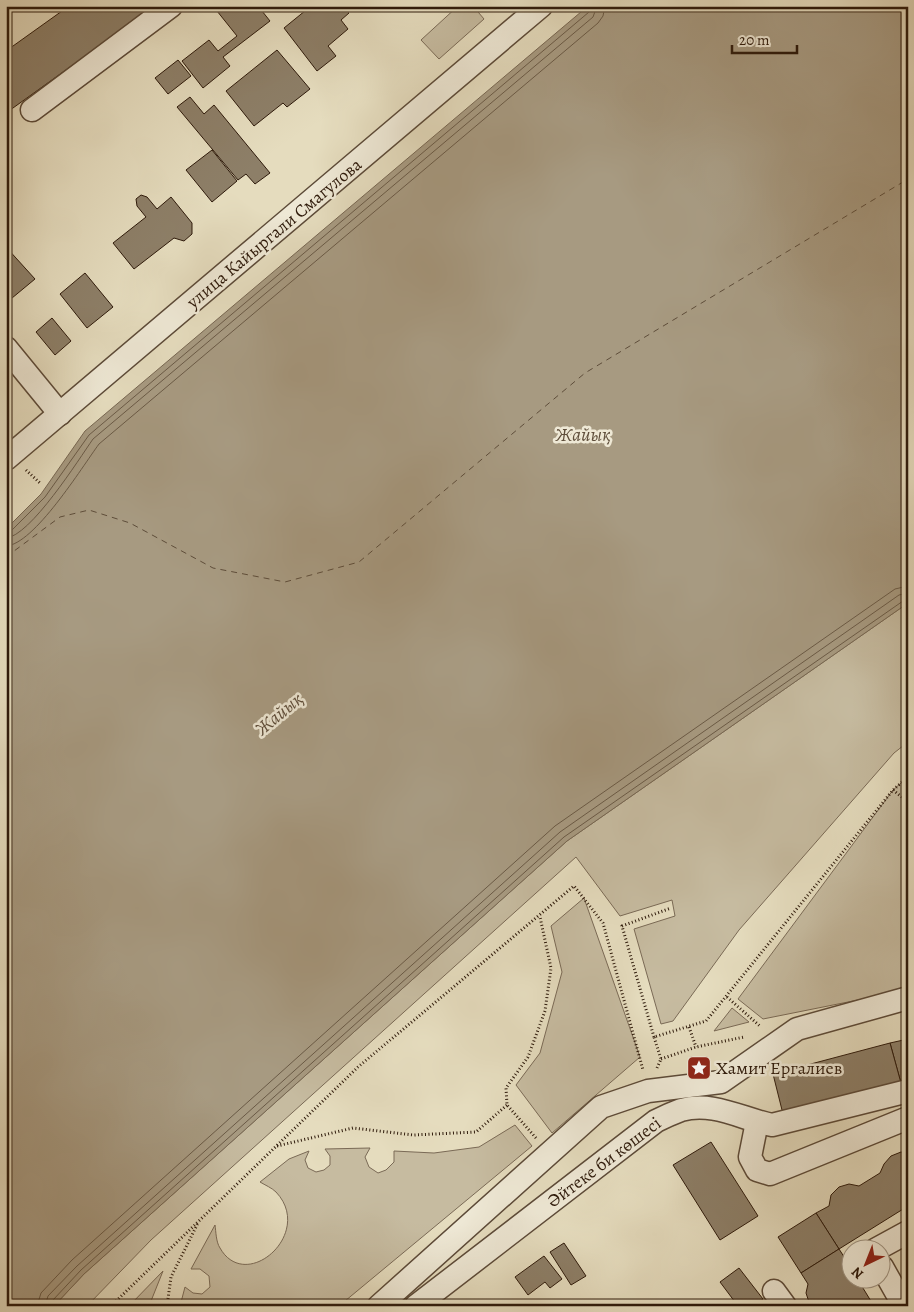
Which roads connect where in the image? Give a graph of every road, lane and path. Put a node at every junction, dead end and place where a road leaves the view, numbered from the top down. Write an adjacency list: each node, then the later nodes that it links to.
1 (171, 6): 3 (street)
2 (541, 6): 5 (street, улица Кайыргали Смагулова)
3 (32, 110)
4 (6, 348): 5 (street)
5 (60, 414): 6 (street, улица Кайыргали Смагулова)
6 (6, 460)
7 (908, 777): 8 (path)
8 (893, 790): 9 (path); 12 (path)
9 (908, 802)
10 (671, 908): 17 (path)
11 (540, 917): 20 (path); 22 (path); 25 (path)
12 (727, 996): 14 (path); 15 (path)
13 (908, 998): 15 (street)
14 (689, 1027): 17 (path); 18 (path)
15 (797, 1029): 20 (street)
16 (749, 1036): 18 (path)
17 (654, 1037): 19 (path)
18 (696, 1047): 19 (path)
19 (661, 1059): 20 (path)
20 (648, 1091): 26 (street)
21 (908, 1091): 24 (street, Әйтеке би көшесі)
22 (508, 1104): 25 (path); 26 (path)
23 (908, 1118): 24 (street)
24 (757, 1122): 34 (street, Әйтеке би көшесі)
25 (276, 1146): 27 (path)
26 (550, 1153): 33 (street)
27 (199, 1220): 31 (path); 32 (path)
28 (908, 1232): 29 (street)
29 (892, 1241)
30 (892, 1284): 35 (street)
31 (111, 1306)
32 (167, 1306)
33 (379, 1306)
34 (416, 1306)
35 (904, 1306)

